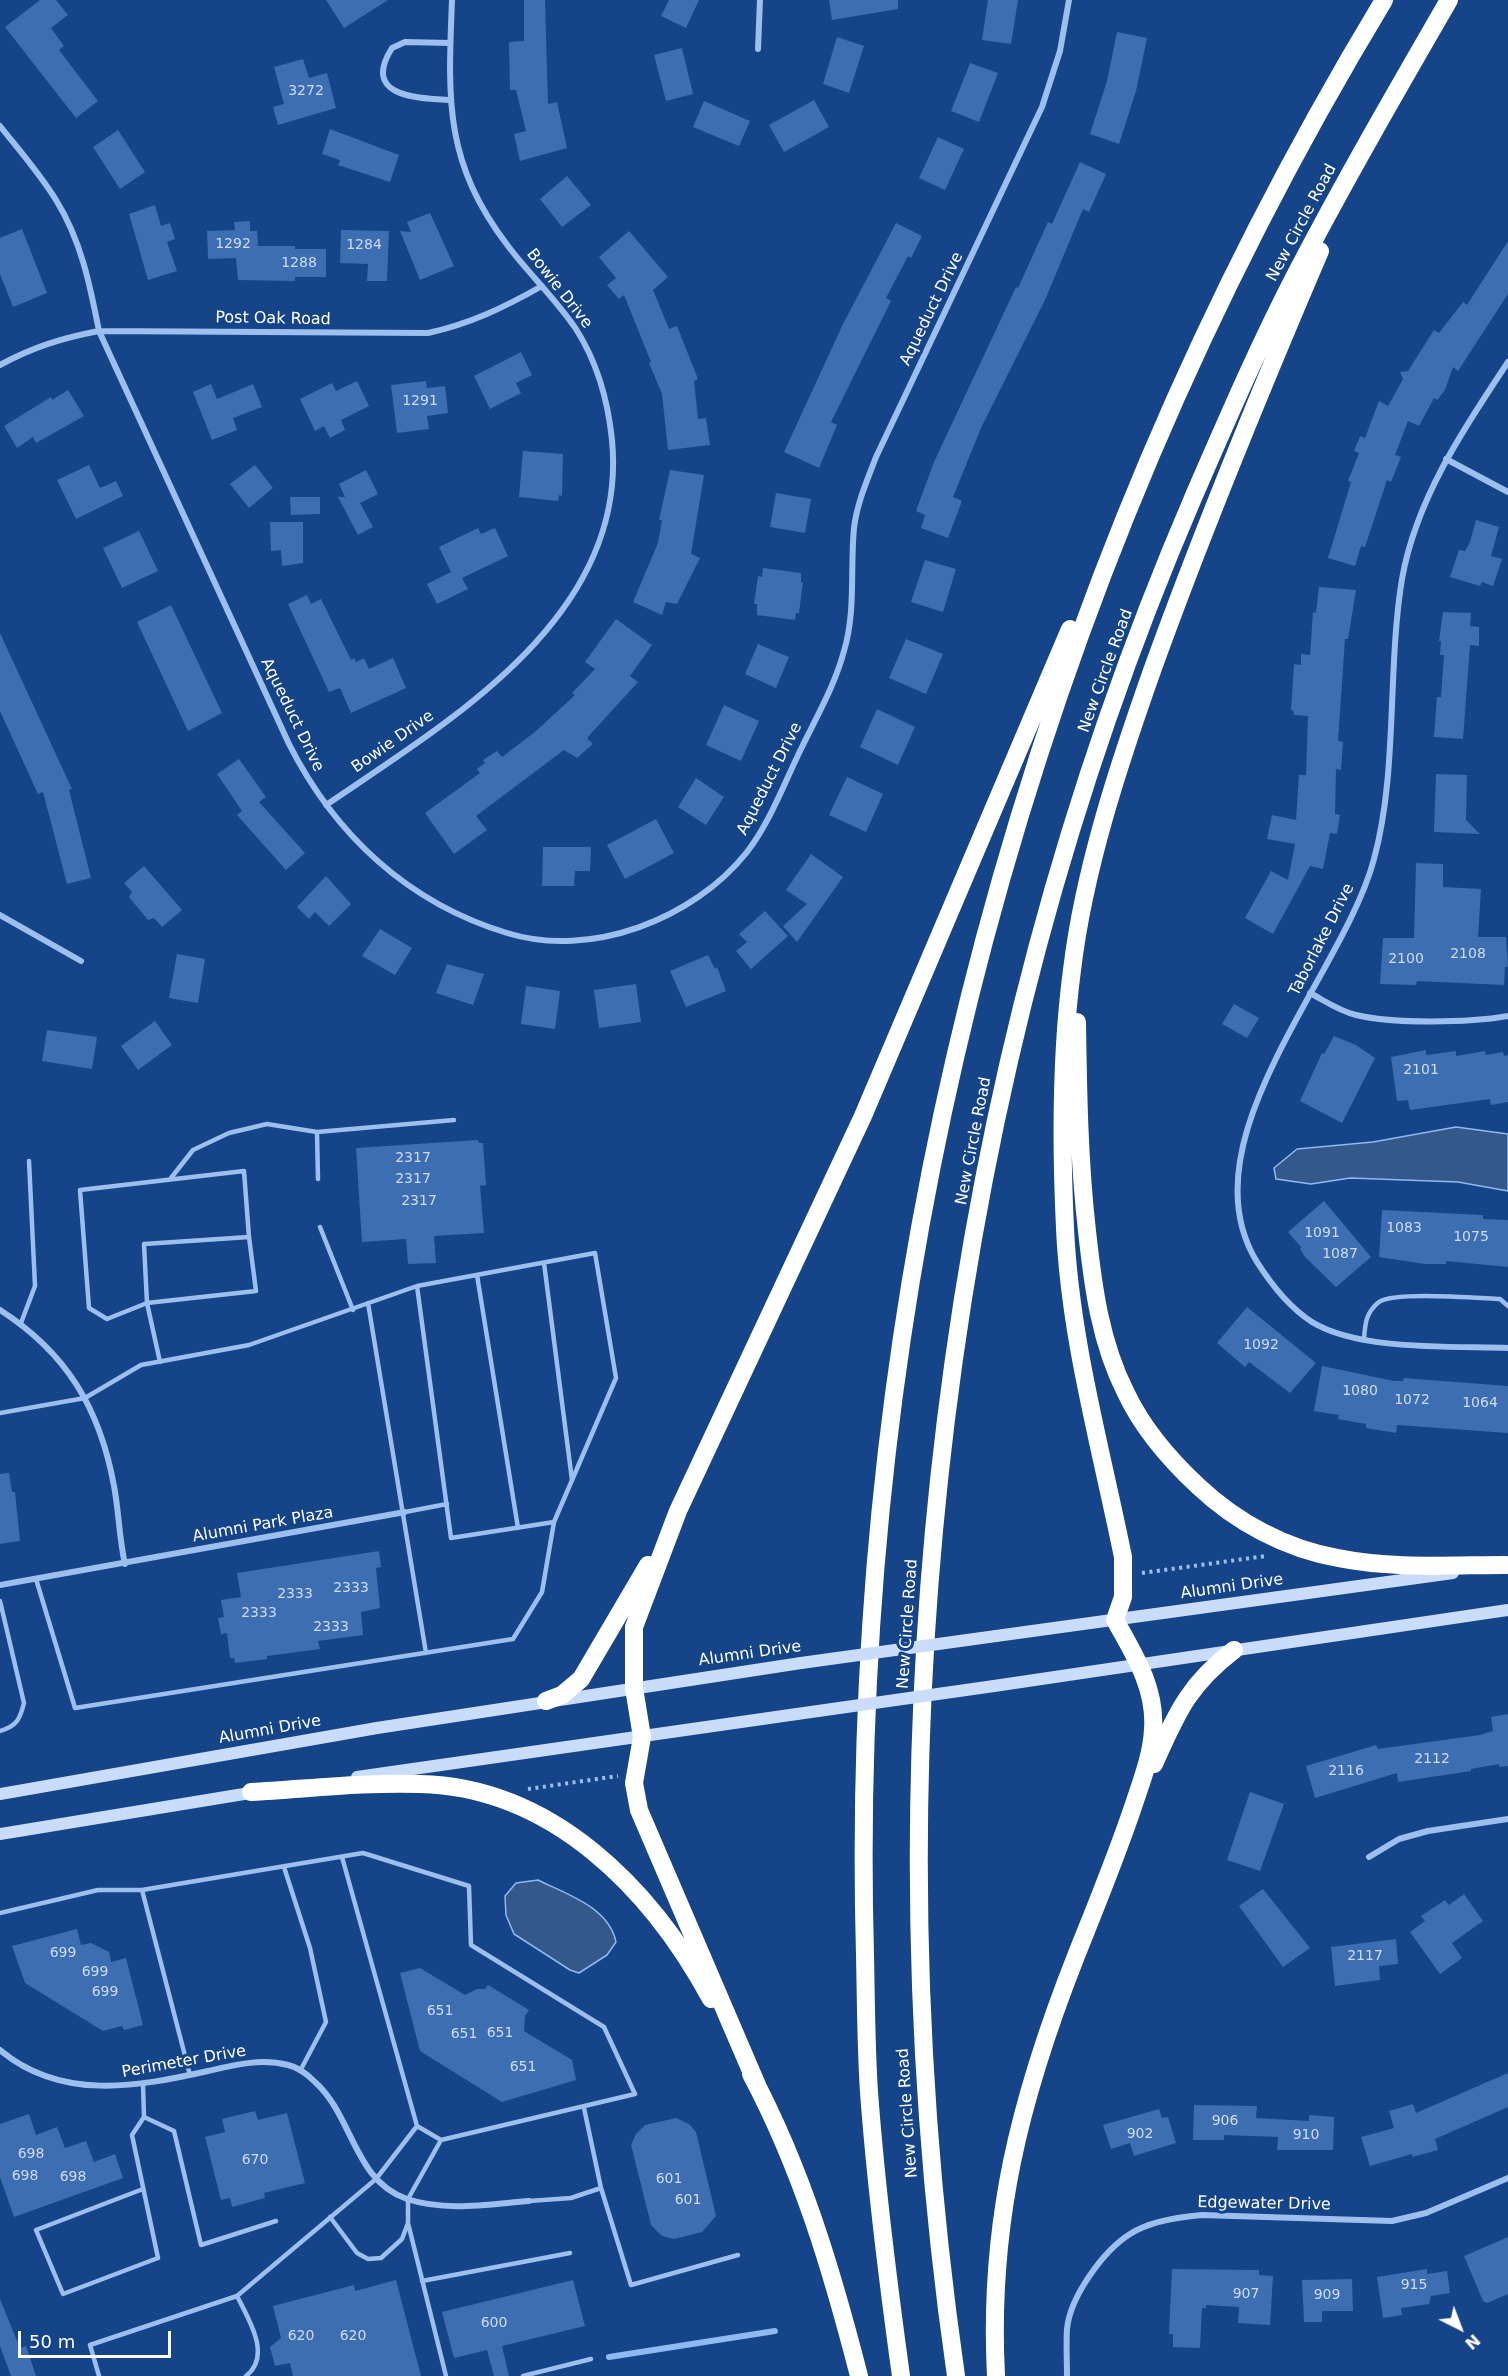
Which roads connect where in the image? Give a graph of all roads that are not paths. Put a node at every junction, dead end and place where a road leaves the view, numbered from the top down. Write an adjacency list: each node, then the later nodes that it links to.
1 (452, 0): 6 (street, Bowie Drive)
2 (760, 0): 7 (street)
3 (1069, 0): 18 (street, Aqueduct Drive)
4 (1384, 0): 17 (highway)
5 (1449, 0): 10 (highway, New Circle Road)
6 (450, 43): 8 (street, Bowie Drive); 8 (street)
7 (758, 49)
8 (450, 100): 11 (street, Bowie Drive)
9 (0, 126): 12 (street, Aqueduct Drive)
10 (1364, 148): 20 (highway); 104 (highway, New Circle Road)
11 (542, 286): 12 (street, Post Oak Road); 18 (street, Bowie Drive)
12 (99, 331): 14 (street, Post Oak Road); 18 (street, Aqueduct Drive)
13 (1508, 362): 15 (street, Taborlake Drive)
14 (0, 365)
15 (1446, 459): 16 (street); 22 (street, Taborlake Drive)
16 (1508, 492)
17 (1127, 512): 48 (highway); 103 (highway)
18 (326, 806)
19 (0, 915): 21 (street)
20 (1077, 940): 52 (highway); 57 (highway)
21 (81, 961)
22 (1310, 993): 23 (street); 40 (street, Taborlake Drive)
23 (1508, 1016)
24 (454, 1120): 25 (lane)
25 (317, 1132): 27 (lane); 28 (lane)
26 (29, 1161): 39 (lane)
27 (171, 1179): 30 (lane); 34 (lane)
28 (318, 1179)
29 (320, 1227): 38 (lane)
30 (249, 1237): 34 (lane); 34 (lane)
31 (544, 1263): 32 (lane); 45 (lane); 45 (lane)
32 (477, 1275): 33 (lane); 50 (lane)
33 (417, 1286): 35 (lane); 46 (lane)
34 (147, 1303): 42 (lane)
35 (368, 1303): 38 (lane); 47 (lane)
36 (1508, 1306): 40 (lane)
37 (0, 1310): 39 (street)
38 (353, 1310): 42 (lane)
39 (21, 1323): 43 (street)
40 (1364, 1339): 41 (street, Taborlake Drive)
41 (1508, 1348)
42 (160, 1362): 43 (lane)
43 (86, 1398): 44 (lane); 51 (street)
44 (0, 1413)
45 (572, 1480): 49 (lane)
46 (447, 1504): 47 (lane); 50 (lane)
47 (405, 1512): 51 (street, Alumni Park Plaza); 59 (lane)
48 (678, 1512): 61 (highway); 62 (highway)
49 (554, 1522): 50 (lane); 59 (lane)
50 (518, 1528)
51 (125, 1564): 53 (street, Alumni Park Plaza)
52 (1507, 1565): 57 (main road, Alumni Drive)
53 (36, 1579): 54 (street, Alumni Park Plaza); 59 (lane)
54 (0, 1585)
55 (0, 1601): 63 (lane)
56 (1508, 1610): 58 (main road)
57 (1115, 1620): 60 (highway); 61 (main road, Alumni Drive, bridge)
58 (1234, 1650): 60 (main road); 67 (highway)
59 (426, 1653)
60 (1139, 1665): 64 (main road, bridge); 67 (highway)
61 (634, 1688): 62 (main road, Alumni Drive); 64 (highway)
62 (546, 1701): 66 (main road, Alumni Drive)
63 (0, 1731)
64 (642, 1737): 65 (main road); 79 (highway)
65 (251, 1792): 69 (main road); 79 (highway)
66 (0, 1794)
67 (1131, 1812): 105 (highway)
68 (1508, 1819): 71 (street)
69 (0, 1834)
70 (342, 1857): 72 (lane); 80 (lane); 82 (lane)
71 (1369, 1857)
72 (284, 1867): 73 (lane); 76 (lane)
73 (142, 1890): 74 (lane); 77 (lane)
74 (0, 1913)
75 (0, 2050): 78 (street, Perimeter Drive)
76 (300, 2071): 77 (street, Perimeter Drive); 85 (street, Perimeter Drive)
77 (190, 2075): 78 (street, Perimeter Drive)
78 (143, 2084): 81 (lane)
79 (757, 2085): 102 (highway)
80 (584, 2109): 83 (lane); 86 (lane)
81 (144, 2117): 87 (lane); 91 (lane)
82 (417, 2126): 83 (lane); 85 (lane)
83 (441, 2140): 88 (lane)
84 (1508, 2178): 106 (street, Edgewater Drive)
85 (376, 2179): 88 (street, Perimeter Drive); 90 (lane)
86 (601, 2188): 89 (lane); 94 (lane)
87 (143, 2189): 87 (lane)
88 (408, 2199): 89 (street, Perimeter Drive); 92 (lane)
89 (529, 2201)
90 (330, 2217): 92 (lane); 96 (lane)
91 (276, 2221)
92 (408, 2223): 95 (lane)
93 (570, 2253): 95 (lane)
94 (738, 2255)
95 (422, 2281): 100 (lane)
96 (237, 2296): 98 (lane); 99 (lane)
97 (591, 2359): 101 (lane)
98 (99, 2376)
99 (246, 2376)
100 (446, 2376)
101 (523, 2376)
102 (859, 2376)
103 (901, 2376)
104 (956, 2376)
105 (996, 2376)
106 (1069, 2376)

